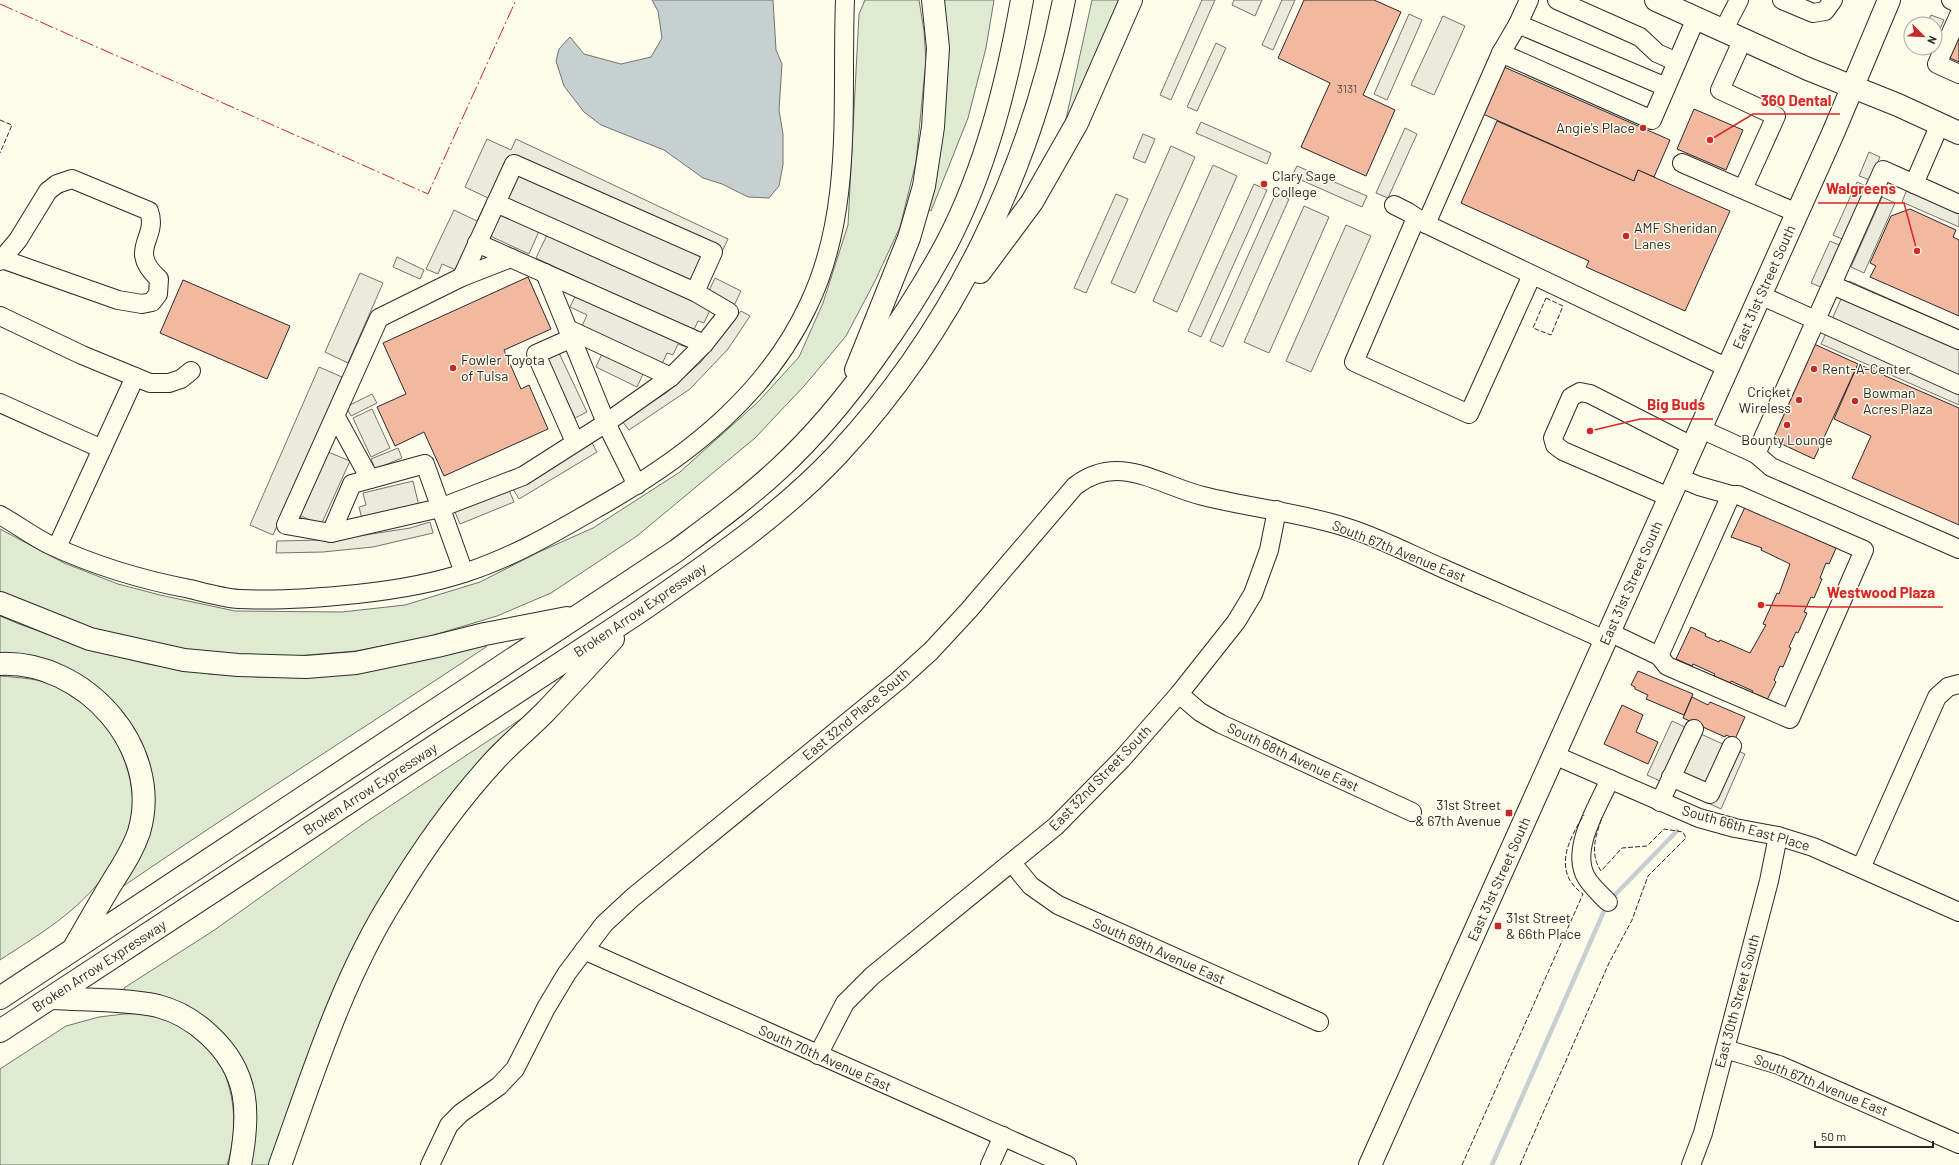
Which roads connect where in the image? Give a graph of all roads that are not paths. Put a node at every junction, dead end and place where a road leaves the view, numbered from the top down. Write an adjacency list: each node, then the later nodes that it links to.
1 (845, 0): 64 (street)
2 (933, 0): 53 (main road)
3 (1022, 0): 53 (main road, Broken Arrow Expressway)
4 (1064, 0): 47 (main road, Broken Arrow Expressway)
5 (1131, 0): 47 (main road)
6 (1529, 0): 17 (street)
7 (1557, 0): 20 (street)
8 (1656, 0): 16 (main road)
9 (1739, 0): 18 (street)
10 (1782, 0): 11 (street)
11 (1833, 0)
12 (1889, 0): 22 (main road, East 31st Street South)
13 (1951, 0): 14 (street)
14 (1959, 4)
15 (1959, 15): 21 (street)
16 (1696, 18): 18 (main road); 20 (street)
17 (1518, 24): 19 (street); 23 (street)
18 (1733, 35): 22 (main road); 27 (street)
19 (1501, 54): 23 (street); 32 (street)
20 (1677, 62): 23 (street)
21 (1959, 74)
22 (1852, 86): 24 (main road); 31 (main road, East 31st Street South)
23 (1666, 88)
24 (1950, 128): 26 (street)
25 (1682, 163): 27 (street)
26 (1914, 184): 29 (street); 39 (street)
27 (1743, 189): 31 (street)
28 (496, 203): 33 (street); 40 (street); 40 (street)
29 (1959, 204)
30 (1394, 205): 32 (street)
31 (1797, 213): 41 (main road, East 31st Street South)
32 (1421, 221): 37 (street); 37 (street)
33 (477, 243): 34 (street); 38 (street)
34 (511, 258): 36 (street); 38 (street)
35 (1, 260): 35 (street)
36 (545, 273): 44 (street); 46 (street)
37 (1532, 275): 48 (street)
38 (462, 277): 55 (street)
39 (1832, 285): 43 (street); 45 (street)
40 (695, 292): 46 (street)
41 (1760, 296): 43 (street); 48 (main road, East 31st Street South)
42 (0, 316): 50 (street)
43 (1817, 320): 52 (street); 60 (street)
44 (570, 334): 51 (street); 56 (street); 58 (street)
45 (1959, 340)
46 (704, 344): 51 (street)
47 (911, 364): 75 (main road, Broken Arrow Expressway)
48 (1728, 368): 57 (main road, East 31st Street South)
49 (191, 371): 50 (street)
50 (135, 377): 59 (street)
51 (671, 377): 56 (street)
52 (1959, 385)
53 (844, 399): 76 (main road, Broken Arrow Expressway)
54 (0, 403): 59 (street)
55 (336, 417): 63 (street); 70 (street)
56 (606, 423): 58 (street); 64 (street)
57 (1696, 438): 60 (street); 62 (main road, East 31st Street South); 66 (street)
58 (575, 442): 67 (street)
59 (102, 448): 71 (street)
60 (1756, 454): 72 (street)
61 (1114, 470): 68 (street, South 67th Avenue East); 95 (street, East 32nd Place South)
62 (1678, 477): 65 (street); 66 (main road, East 31st Street South)
63 (370, 479): 67 (street); 70 (street)
64 (637, 485): 73 (street)
65 (1731, 495): 78 (street); 78 (street, South 67th Avenue East)
66 (1669, 497): 77 (main road, East 31st Street South)
67 (440, 508): 70 (street); 73 (street)
68 (1277, 510): 77 (street, South 67th Avenue East); 81 (street, East 32nd Street South)
69 (0, 515): 71 (street)
70 (331, 533)
71 (57, 547): 73 (street)
72 (1959, 549)
73 (464, 573)
74 (0, 603): 76 (main road)
75 (639, 612): 97 (main road, Broken Arrow Expressway); 105 (main road)
76 (578, 616): 94 (main road, Broken Arrow Expressway)
77 (1607, 636): 78 (street, South 67th Avenue East); 84 (main road, East 31st Street South)
78 (1659, 656)
79 (0, 664): 94 (main road)
80 (1957, 684): 91 (street)
81 (1178, 694): 88 (street, South 68th Avenue East); 90 (street, East 32nd Street South)
82 (1694, 729): 85 (street)
83 (1732, 746): 85 (street)
84 (1554, 755): 86 (street, South 66th East Place); 109 (main road, East 31st Street South)
85 (1671, 777): 87 (street)
86 (1610, 779): 87 (street, South 66th East Place); 92 (street)
87 (1660, 802): 89 (street, South 66th East Place)
88 (1412, 812)
89 (1778, 836): 91 (street, South 66th East Place); 100 (street, East 30th Street South)
90 (1012, 863): 98 (street, South 69th Avenue East); 101 (street, East 32nd Street South)
91 (1861, 868): 93 (street, South 66th East Place)
92 (1608, 902)
93 (1959, 912)
94 (72, 950): 96 (main road, Broken Arrow Expressway)
95 (584, 950): 101 (street, South 70th Avenue East); 106 (street, East 32nd Place South)
96 (0, 998)
97 (52, 998): 99 (main road, Broken Arrow Expressway); 104 (main road)
98 (1319, 1022)
99 (0, 1031)
100 (1725, 1049): 103 (street, South 67th Avenue East); 110 (street, East 30th Street South)
101 (818, 1055): 102 (street, South 70th Avenue East)
102 (1004, 1136): 107 (street); 108 (street, South 70th Avenue East)
103 (1959, 1144)
104 (240, 1165)
105 (280, 1165)
106 (430, 1165)
107 (990, 1165)
108 (1067, 1165)
109 (1370, 1165)
110 (1692, 1165)

